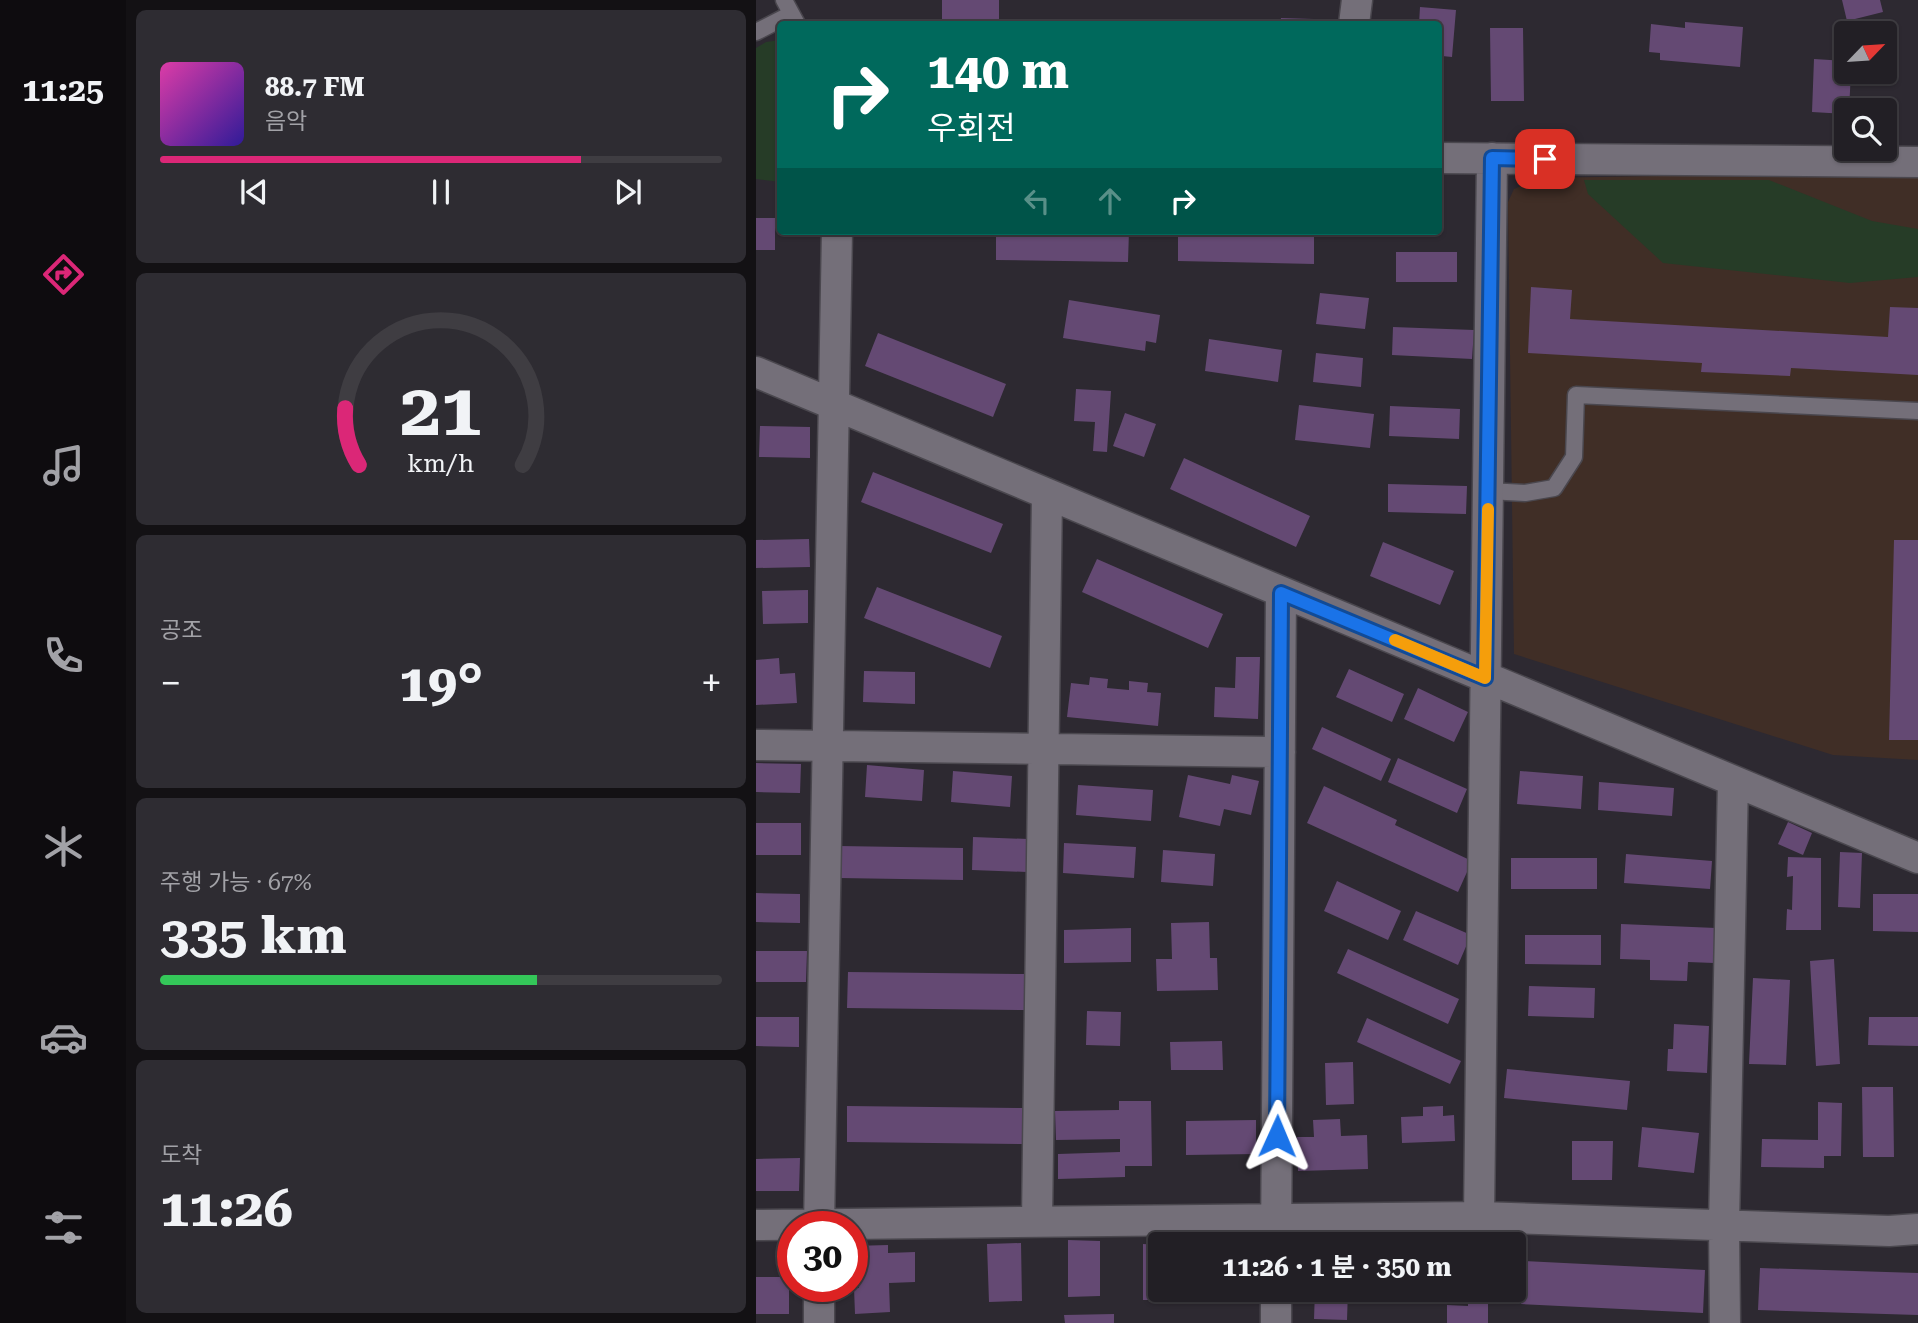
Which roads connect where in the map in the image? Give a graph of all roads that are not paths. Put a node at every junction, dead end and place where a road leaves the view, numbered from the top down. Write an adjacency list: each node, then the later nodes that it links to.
1 (1357, 0): 3 (street)
2 (791, 13): 4 (lane)
3 (1354, 21)
4 (756, 32)
5 (1442, 158): 6 (street)
6 (1492, 158): 7 (street); 12 (street)
7 (1918, 162)
8 (837, 235): 10 (street)
9 (756, 372): 10 (street)
10 (834, 405): 13 (street); 17 (street)
11 (1918, 411): 12 (lane)
12 (1488, 491): 15 (street)
13 (1047, 495): 14 (street); 18 (street)
14 (1281, 593): 15 (street); 19 (street)
15 (1485, 678): 20 (street); 23 (street)
16 (756, 745): 17 (street)
17 (828, 746): 18 (street); 22 (street)
18 (1043, 749): 19 (street); 24 (street)
19 (1280, 752): 30 (street)
20 (1733, 781): 21 (street); 28 (street)
21 (1918, 858)
22 (819, 1211)
23 (1479, 1217): 28 (street); 30 (street)
24 (1037, 1220): 27 (street); 30 (street)
25 (756, 1225): 26 (street)
26 (777, 1225)
27 (868, 1225)
28 (1724, 1226): 29 (street); 35 (street)
29 (1918, 1229)
30 (1276, 1231)
31 (819, 1302): 33 (street)
32 (1276, 1302): 34 (street)
33 (818, 1323)
34 (1276, 1323)
35 (1725, 1323)

